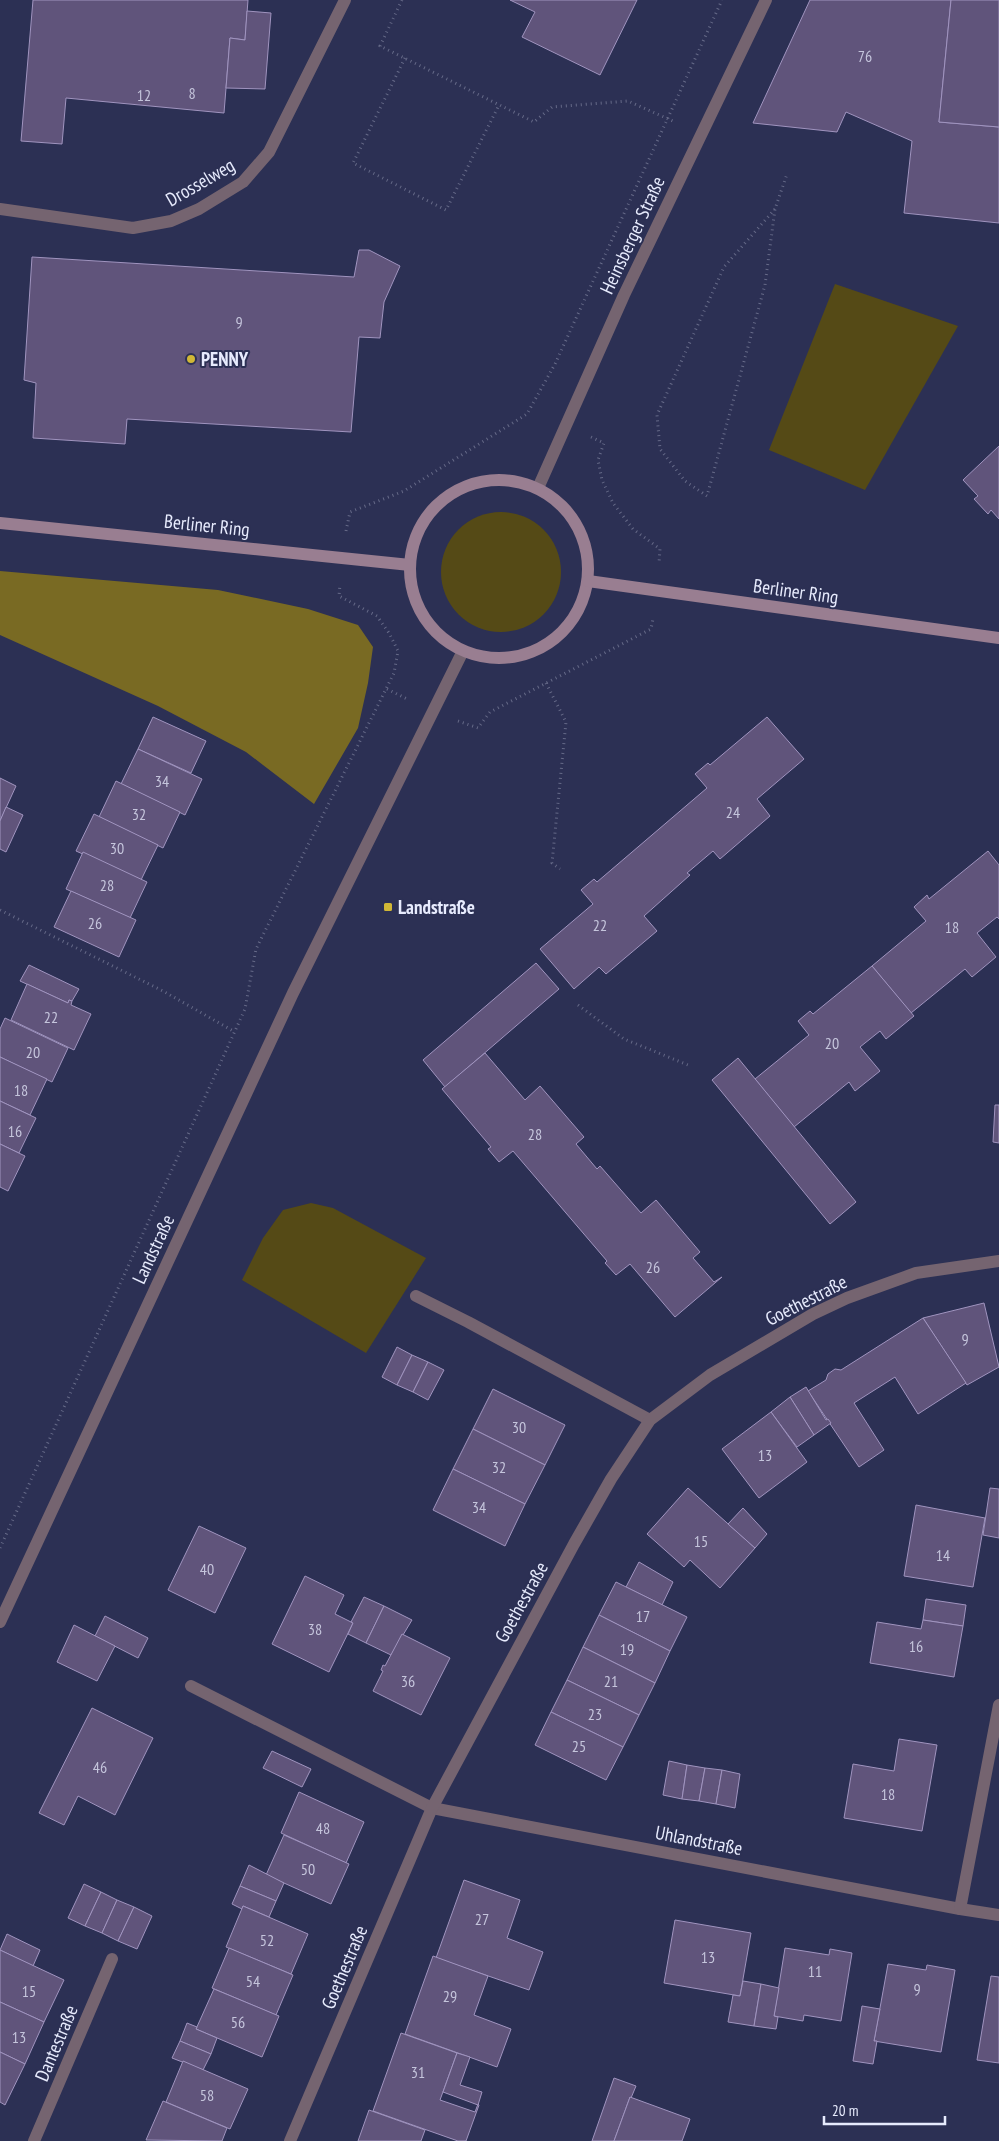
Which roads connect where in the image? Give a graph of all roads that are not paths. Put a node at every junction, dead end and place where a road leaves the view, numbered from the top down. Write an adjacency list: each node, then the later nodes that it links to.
1 (346, 0): 3 (street, Drosselweg)
2 (766, 0): 4 (street, Heinsberger Straße)
3 (0, 209)
4 (538, 488): 6 (main road); 7 (main road)
5 (0, 523): 6 (main road, Berliner Ring)
6 (410, 565): 9 (main road)
7 (588, 581): 8 (main road, Berliner Ring); 9 (main road)
8 (999, 638)
9 (464, 651): 13 (street, Landstraße)
10 (999, 1262): 12 (street, Goethestraße)
11 (416, 1296): 12 (street)
12 (650, 1420): 16 (street, Goethestraße)
13 (0, 1622)
14 (191, 1686): 16 (street)
15 (999, 1705): 17 (street)
16 (432, 1808): 17 (street, Uhlandstraße); 21 (street, Goethestraße)
17 (960, 1909): 18 (street, Uhlandstraße)
18 (999, 1915)
19 (112, 1959): 20 (street, Dantestraße)
20 (34, 2141)
21 (290, 2141)

